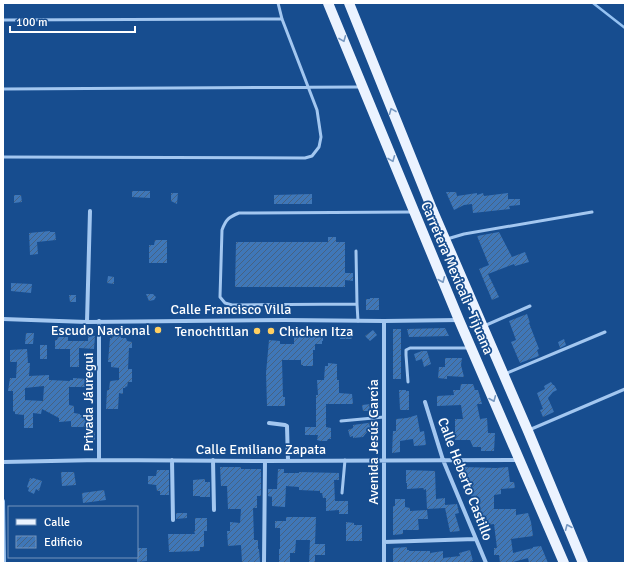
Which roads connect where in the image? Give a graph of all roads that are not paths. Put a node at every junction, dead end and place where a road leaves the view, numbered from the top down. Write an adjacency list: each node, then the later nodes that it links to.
1 (278, 3): 4 (lane)
2 (328, 3): 6 (main road, Carretera Mexicali - Tijuana, one-way to 6)
3 (348, 3): 13 (main road, Carretera Mexicali - Tijuana, one-way to 3)
4 (282, 19): 5 (lane); 7 (lane)
5 (3, 20)
6 (363, 87): 7 (lane); 11 (main road, Carretera Mexicali - Tijuana, one-way to 11)
7 (309, 88): 8 (lane); 9 (lane)
8 (3, 89)
9 (3, 157)
10 (90, 211): 22 (street)
11 (414, 212): 15 (lane); 18 (main road, Carretera Mexicali - Tijuana, one-way to 18)
12 (592, 212): 13 (lane)
13 (445, 239): 23 (main road, Carretera Mexicali - Tijuana)
14 (356, 251): 15 (lane)
15 (357, 304): 20 (lane)
16 (530, 306): 23 (lane)
17 (3, 320): 22 (street, Calle Francisco Villa)
18 (459, 320): 21 (street, Calle Francisco Villa); 25 (main road, Carretera Mexicali - Tijuana)
19 (100, 321): 20 (street, Calle Francisco Villa); 22 (street, Calle Francisco Villa); 34 (street, Privada Jáuregui)
20 (358, 321): 21 (street, Calle Francisco Villa)
21 (384, 321): 30 (street, Avenida Jesús García)
22 (87, 322)
23 (482, 326): 26 (main road, Carretera Mexicali - Tijuana)
24 (605, 332): 26 (lane)
25 (471, 348): 27 (lane); 40 (main road, Carretera Mexicali - Tijuana, one-way to 40)
26 (504, 375): 33 (main road, Carretera Mexicali - Tijuana)
27 (408, 382)
28 (625, 389): 33 (lane)
29 (425, 402): 39 (street, Calle Heberto Castillo)
30 (384, 417): 31 (lane); 38 (street, Avenida Jesús García)
31 (341, 422)
32 (268, 423): 42 (street)
33 (528, 431): 55 (main road, Carretera Mexicali - Tijuana, one-way to 33)
34 (99, 460): 35 (street, Calle Emiliano Zapata); 43 (street, Calle Emiliano Zapata)
35 (172, 460): 36 (street, Calle Emiliano Zapata); 47 (street)
36 (213, 460): 41 (street, Calle Emiliano Zapata); 46 (street)
37 (345, 460): 38 (street, Calle Emiliano Zapata); 42 (street, Calle Emiliano Zapata); 44 (lane)
38 (384, 460): 39 (street, Calle Emiliano Zapata); 49 (street, Avenida Jesús García)
39 (443, 460): 40 (street, Calle Emiliano Zapata); 48 (street, Calle Heberto Castillo)
40 (519, 460): 54 (main road, Carretera Mexicali - Tijuana)
41 (264, 461): 42 (street, Calle Emiliano Zapata); 51 (street)
42 (288, 461)
43 (3, 462)
44 (342, 493)
45 (3, 501): 50 (street)
46 (214, 510)
47 (173, 520)
48 (475, 538): 49 (street); 53 (street, Calle Heberto Castillo)
49 (384, 542): 52 (street, Avenida Jesús García)
50 (4, 563)
51 (264, 563)
52 (384, 563)
53 (486, 563)
54 (564, 563)
55 (583, 563)

